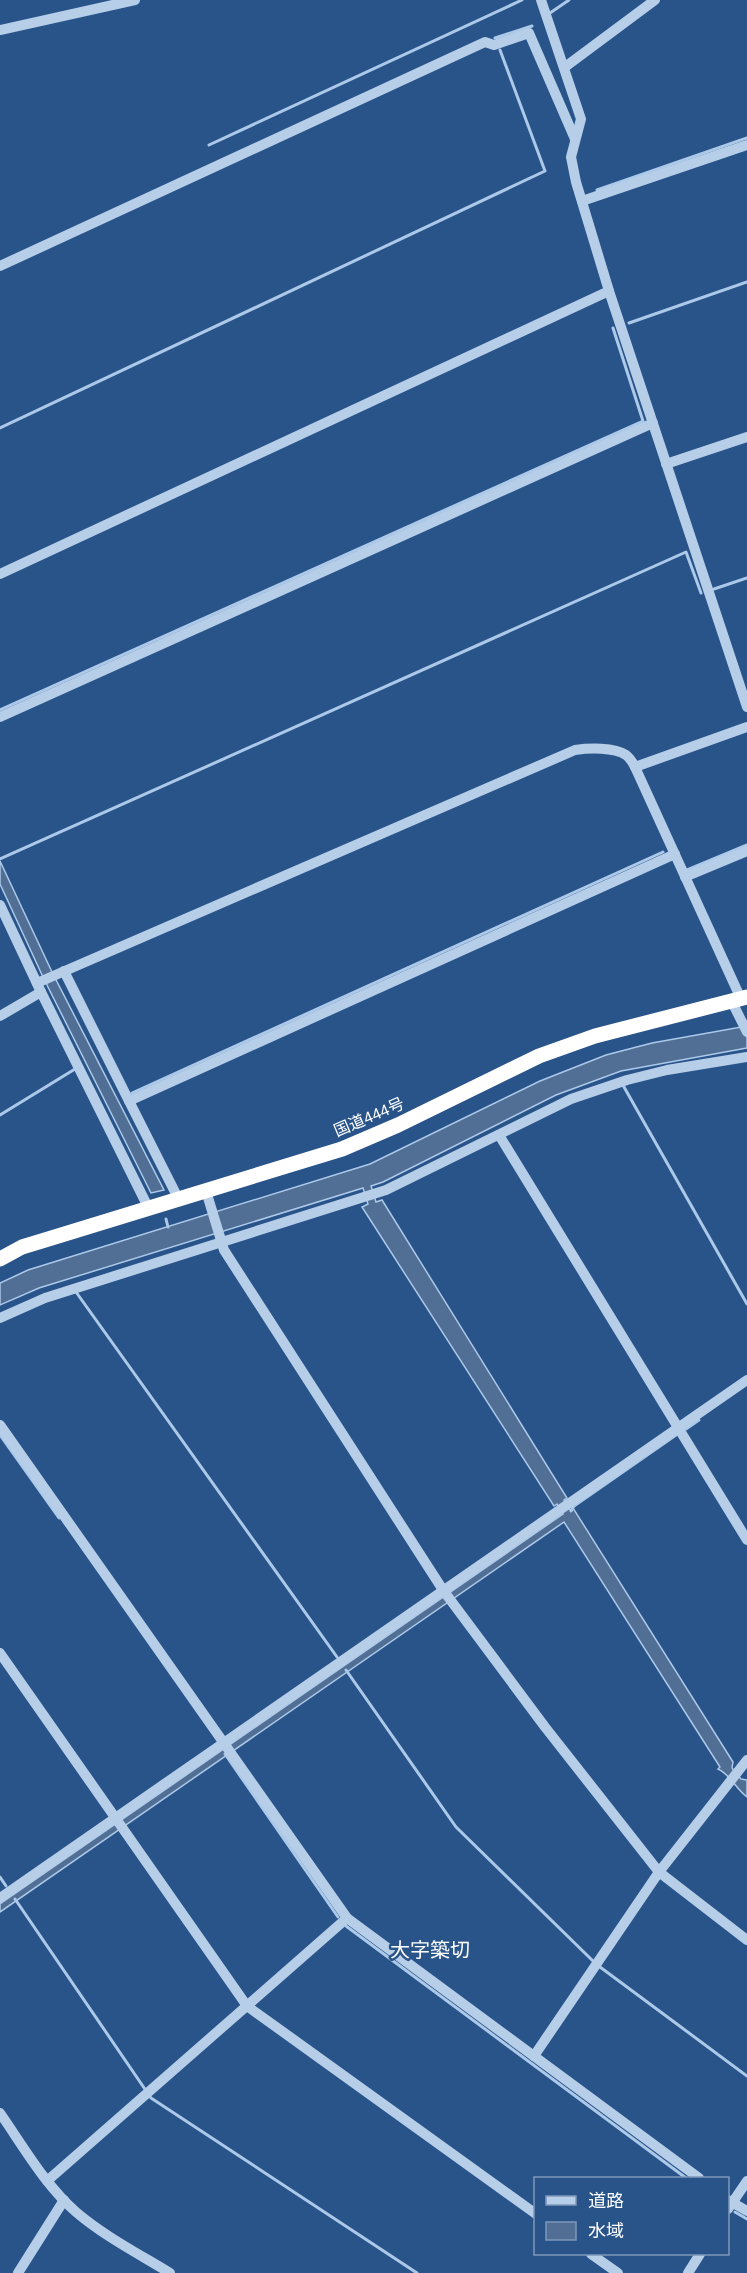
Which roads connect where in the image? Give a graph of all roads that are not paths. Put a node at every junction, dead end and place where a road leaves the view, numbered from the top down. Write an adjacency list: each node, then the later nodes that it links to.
1 (135, 0): 4 (street)
2 (541, 0): 5 (street)
3 (655, 0): 5 (street)
4 (0, 30)
5 (565, 67): 6 (street)
6 (575, 139): 8 (street); 9 (street)
7 (747, 145): 8 (street)
8 (582, 201): 10 (street)
9 (0, 266)
10 (609, 291): 11 (street); 14 (street)
11 (653, 423): 13 (street); 16 (street)
12 (747, 437): 13 (street)
13 (666, 464): 15 (street)
14 (0, 574)
15 (747, 707)
16 (0, 717)
17 (747, 727): 18 (street)
18 (635, 768): 20 (street); 23 (street)
19 (747, 851): 21 (street)
20 (675, 854): 21 (street); 29 (street)
21 (685, 877): 25 (street)
22 (0, 905): 24 (street)
23 (60, 972): 24 (street); 29 (street)
24 (39, 985): 26 (street); 33 (street)
25 (740, 1000): 27 (street); 31 (highway, 国道444号)
26 (0, 1016)
27 (747, 1032)
28 (747, 1057): 30 (street)
29 (129, 1101): 32 (street)
30 (499, 1135): 34 (street); 39 (street)
31 (206, 1191): 32 (highway, 国道444号); 34 (street)
32 (175, 1199): 33 (highway, 国道444号)
33 (150, 1207): 35 (highway, 国道444号)
34 (221, 1240): 36 (street); 41 (street)
35 (0, 1259)
36 (0, 1318)
37 (747, 1380): 39 (street)
38 (0, 1425): 43 (street)
39 (678, 1428): 40 (street); 41 (street)
40 (747, 1540)
41 (447, 1596): 43 (street); 46 (street)
42 (0, 1653): 45 (street)
43 (227, 1747): 45 (street); 48 (street)
44 (747, 1760): 46 (street)
45 (118, 1823): 47 (street); 50 (street)
46 (659, 1872): 49 (street); 51 (street)
47 (0, 1898)
48 (347, 1918): 50 (street); 51 (street)
49 (747, 1941)
50 (247, 2006): 54 (street); 59 (street)
51 (534, 2056): 53 (street)
52 (0, 2113): 54 (street)
53 (698, 2177)
54 (47, 2181): 56 (street)
55 (747, 2181): 57 (street)
56 (64, 2200): 62 (street); 63 (street)
57 (729, 2204): 58 (street)
58 (747, 2211)
59 (534, 2213)
60 (594, 2255): 64 (street)
61 (699, 2255): 65 (street)
62 (18, 2273)
63 (170, 2273)
64 (618, 2273)
65 (688, 2273)

